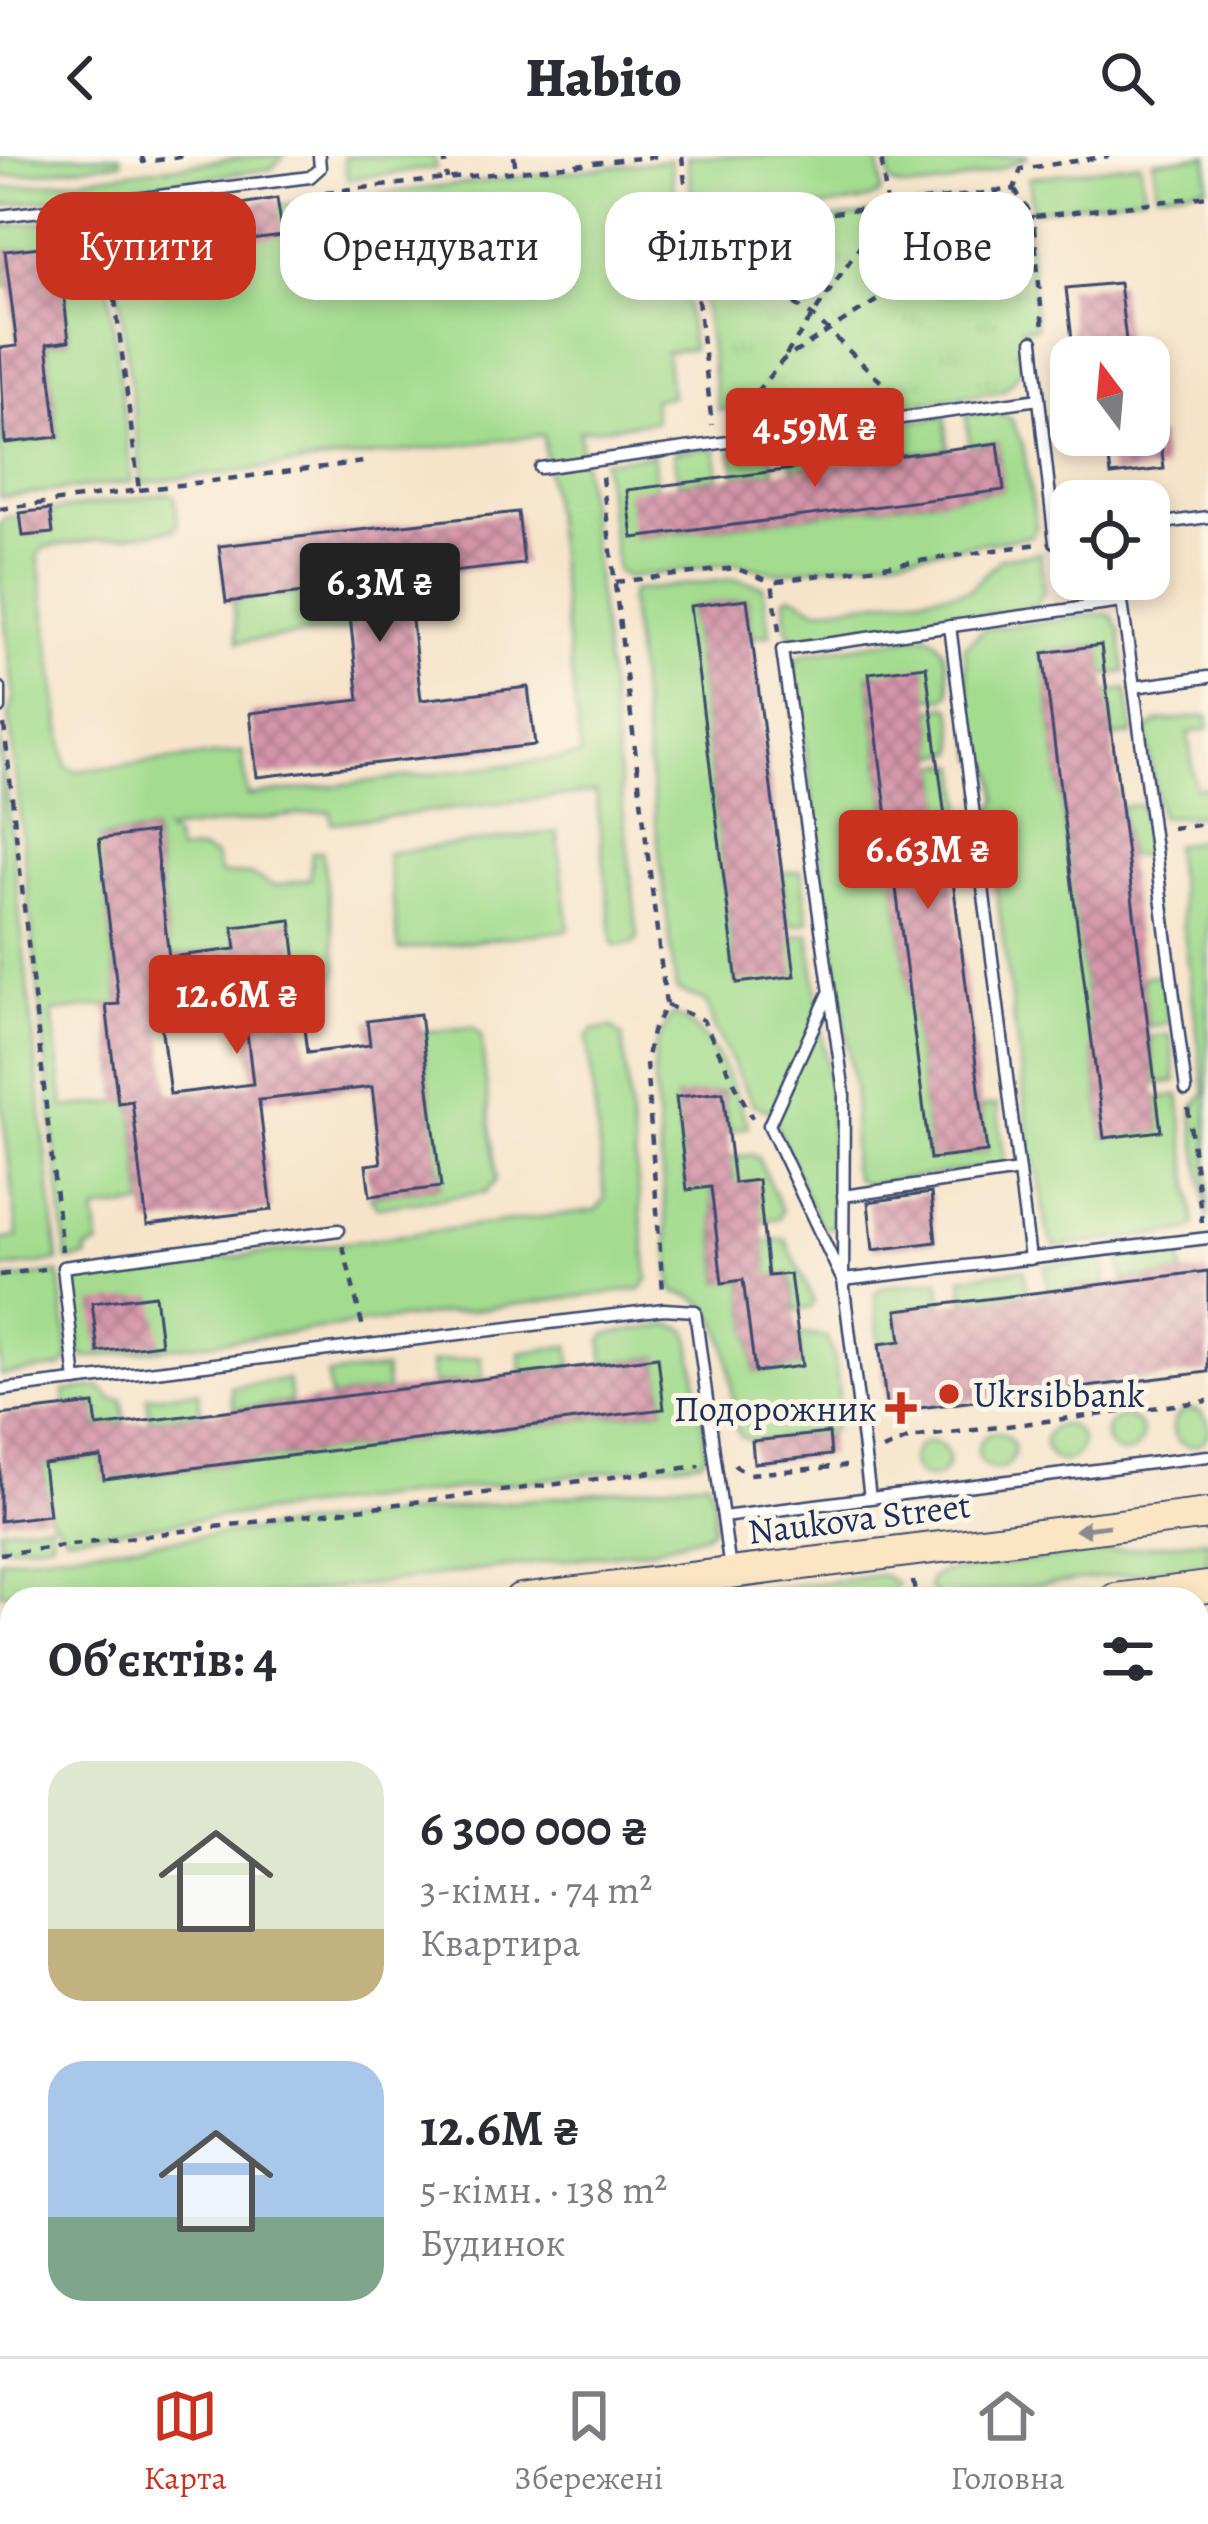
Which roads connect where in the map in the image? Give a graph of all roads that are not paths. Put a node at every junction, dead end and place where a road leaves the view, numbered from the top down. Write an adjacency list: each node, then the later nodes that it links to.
1 (319, 156): 2 (lane)
2 (0, 216)
3 (1033, 341): 4 (lane)
4 (1039, 399): 5 (lane); 6 (lane)
5 (540, 467)
6 (1050, 497)
7 (1208, 517): 8 (lane)
8 (1170, 522)
9 (1088, 600): 10 (lane)
10 (1089, 607): 11 (lane); 13 (lane)
11 (950, 626): 16 (lane); 18 (lane)
12 (1208, 677): 13 (lane)
13 (1134, 687): 17 (lane)
14 (0, 688): 15 (lane)
15 (1, 708)
16 (830, 992): 19 (lane); 23 (lane)
17 (1186, 1090)
18 (1019, 1171): 19 (lane); 22 (lane)
19 (843, 1196): 23 (lane)
20 (339, 1230): 24 (lane)
21 (1206, 1238): 22 (lane)
22 (1030, 1259): 23 (lane)
23 (842, 1280): 27 (lane)
24 (76, 1381): 25 (lane); 29 (lane)
25 (0, 1390)
26 (1208, 1456): 27 (lane)
27 (870, 1498): 29 (lane)
28 (1208, 1514): 30 (main road, Naukova Street, one-way to 30)
29 (723, 1516): 30 (lane)
30 (731, 1573): 31 (main road, Naukova Street)
31 (617, 1587)

